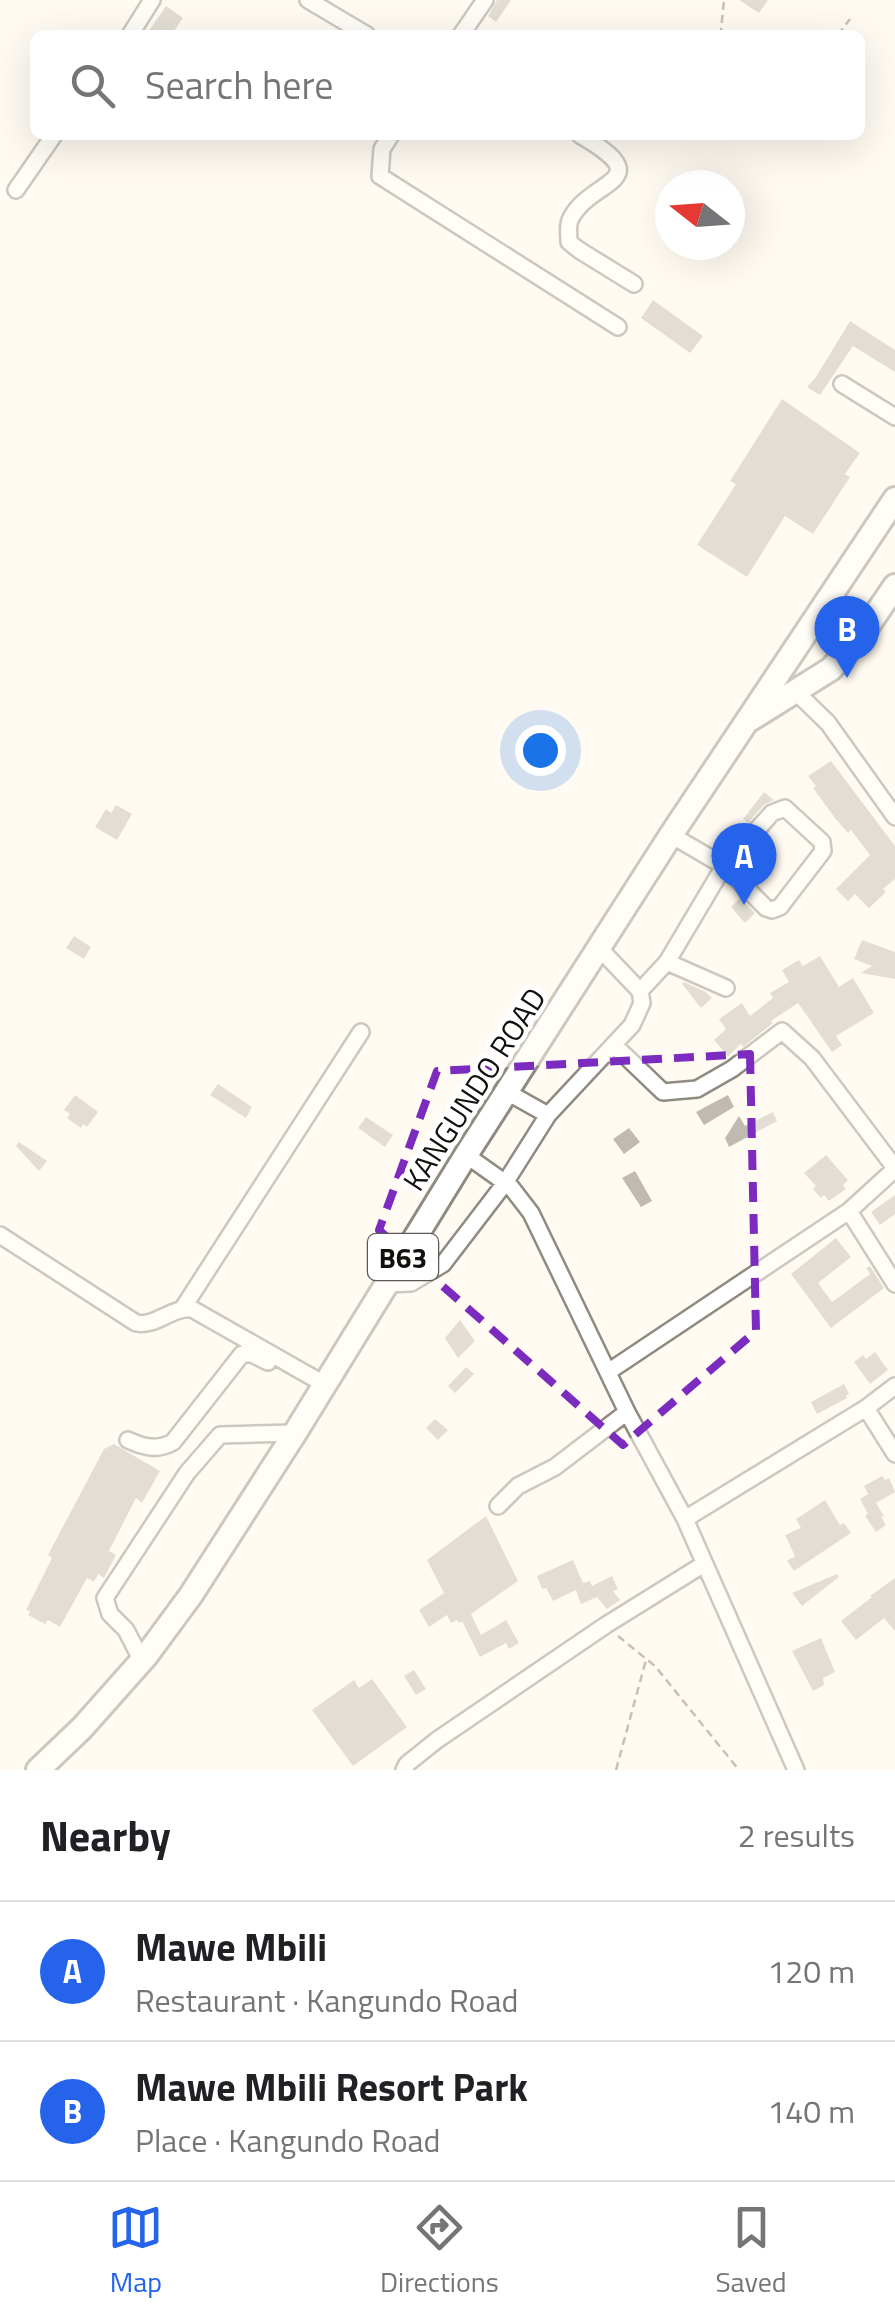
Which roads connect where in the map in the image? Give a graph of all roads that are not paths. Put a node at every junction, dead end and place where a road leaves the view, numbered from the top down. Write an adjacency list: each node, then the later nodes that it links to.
1 (152, 0): 4 (street)
2 (308, 0): 5 (street)
3 (485, 0): 6 (street)
4 (133, 30)
5 (358, 30)
6 (464, 30)
7 (51, 140): 10 (street)
8 (388, 140): 12 (street)
9 (587, 140): 11 (street)
10 (16, 190)
11 (634, 284)
12 (618, 327)
13 (842, 384): 14 (street)
14 (895, 417)
15 (895, 499): 18 (highway, KANGUNDO ROAD / B63)
16 (895, 586): 17 (highway, KANGUNDO ROAD / B63)
17 (796, 692): 18 (highway, KANGUNDO ROAD / B63); 19 (street)
18 (744, 724): 20 (highway, KANGUNDO ROAD / B63)
19 (895, 817)
20 (671, 835): 21 (street); 22 (highway, KANGUNDO ROAD / B63)
21 (724, 866): 21 (street); 23 (street)
22 (600, 949): 25 (street); 28 (highway, KANGUNDO ROAD / B63)
23 (667, 962): 24 (street); 25 (street)
24 (726, 988)
25 (640, 991): 27 (street)
26 (361, 1032): 37 (street)
27 (614, 1045): 29 (street); 31 (street)
28 (507, 1092): 29 (street); 30 (highway, KANGUNDO ROAD / B63)
29 (548, 1115): 32 (street)
30 (466, 1155): 32 (street); 35 (highway, KANGUNDO ROAD / B63)
31 (895, 1169): 33 (street)
32 (505, 1183): 35 (street); 38 (street)
33 (850, 1212): 36 (street); 38 (street)
34 (0, 1234): 37 (street)
35 (386, 1284): 40 (highway, KANGUNDO ROAD / B63)
36 (895, 1284)
37 (183, 1308): 40 (street)
38 (608, 1372): 42 (street)
39 (895, 1386): 41 (street)
40 (321, 1388): 43 (highway, KANGUNDO ROAD / B63); 44 (street)
41 (866, 1408): 45 (street); 47 (street)
42 (627, 1412): 46 (street); 47 (street)
43 (295, 1434): 49 (highway, KANGUNDO ROAD / B63); 49 (street)
44 (128, 1440)
45 (895, 1454)
46 (498, 1506)
47 (685, 1519): 48 (street)
48 (704, 1564): 51 (street); 52 (street)
49 (142, 1661): 50 (highway, KANGUNDO ROAD / B63)
50 (38, 1770)
51 (404, 1770)
52 (796, 1770)

